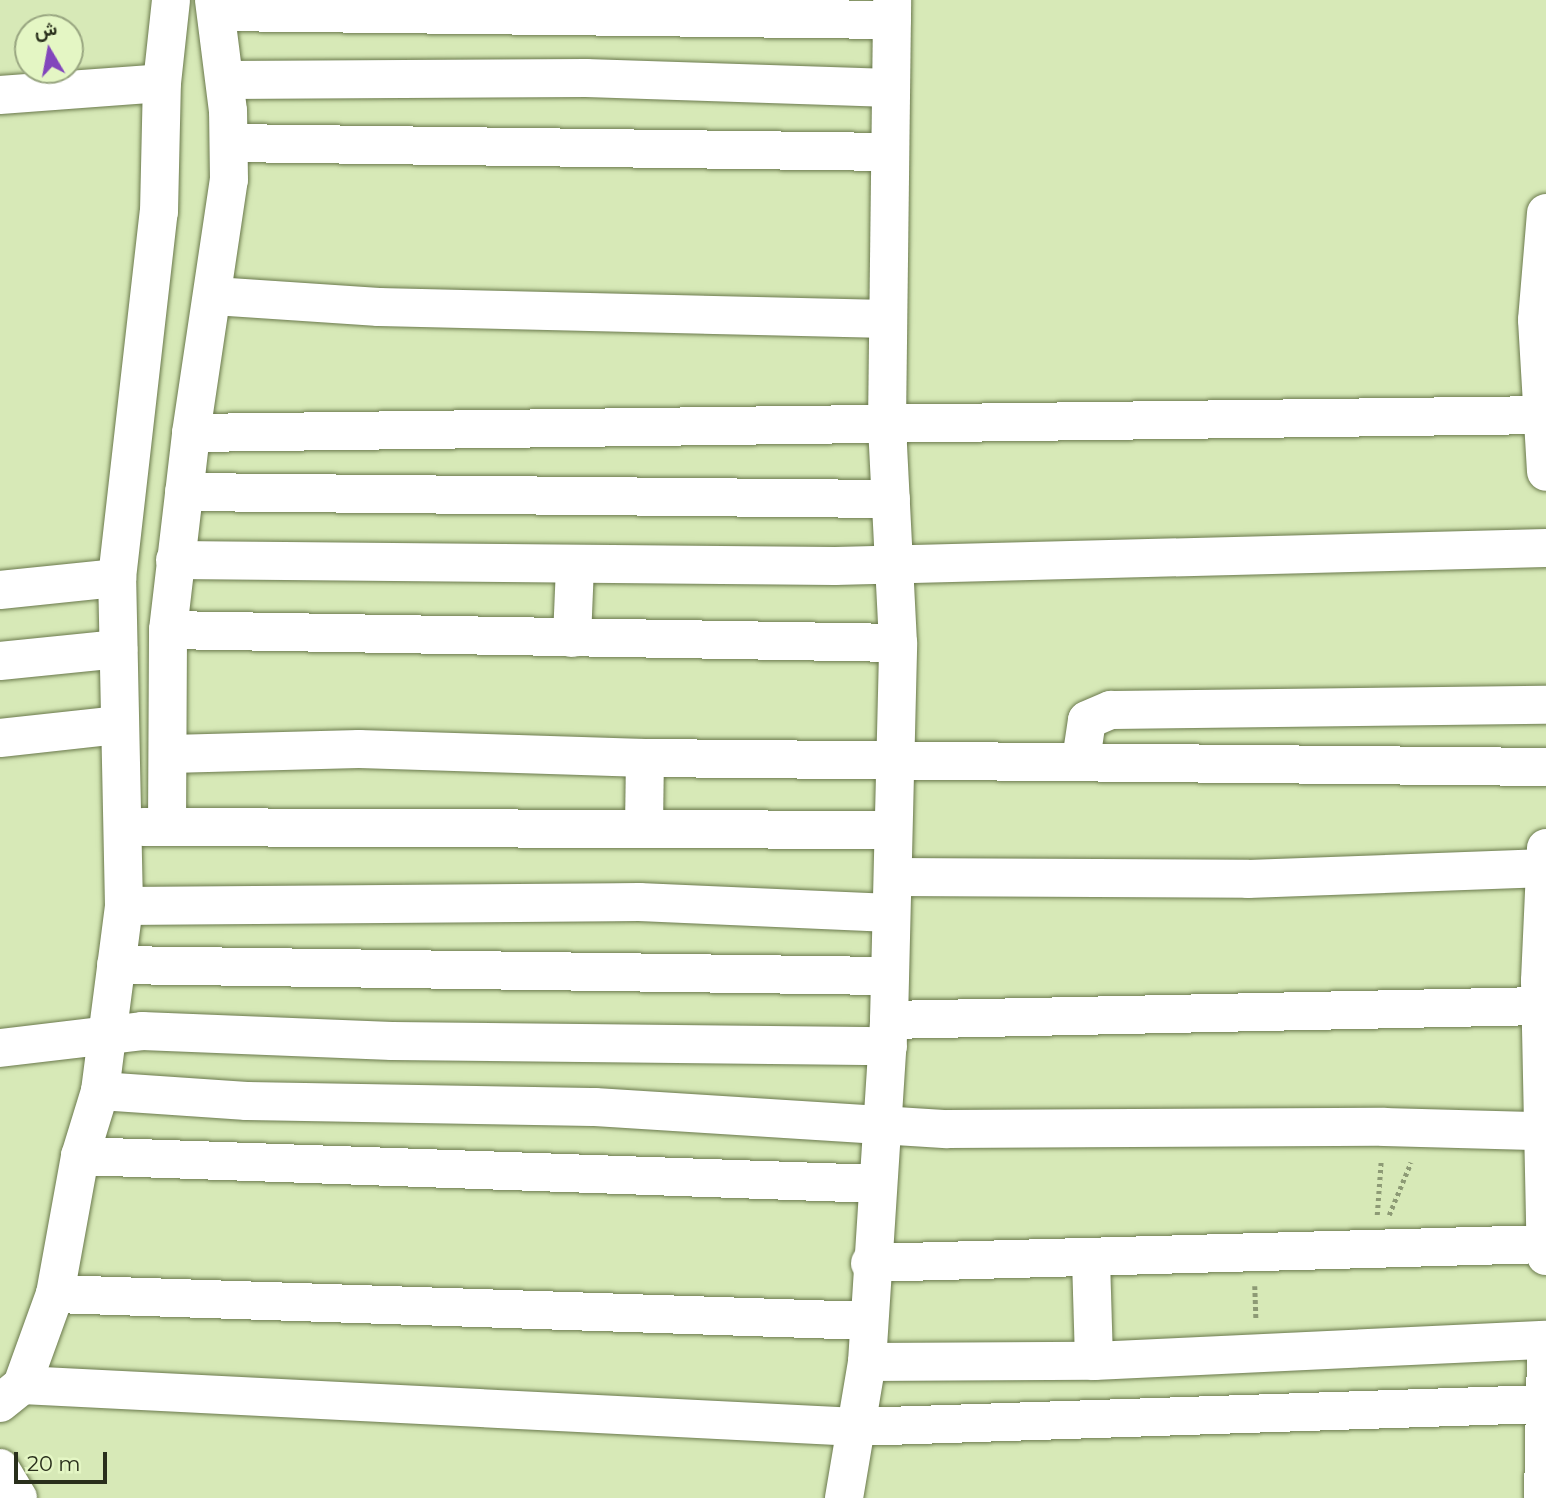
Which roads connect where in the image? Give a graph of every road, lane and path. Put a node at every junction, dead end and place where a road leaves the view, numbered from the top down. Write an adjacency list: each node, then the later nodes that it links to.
1 (171, 0): 5 (street)
2 (215, 6): 3 (street); 4 (street)
3 (892, 10): 6 (street)
4 (226, 80): 6 (street); 8 (street)
5 (162, 83): 7 (street); 24 (street)
6 (891, 88): 9 (street)
7 (0, 95)
8 (229, 143): 9 (street); 11 (street)
9 (890, 152): 12 (street)
10 (1546, 213): 13 (street)
11 (214, 296): 12 (street); 16 (street)
12 (888, 319): 15 (street)
13 (1541, 320): 14 (street)
14 (1542, 415): 15 (street); 17 (street)
15 (887, 424): 16 (street); 19 (street)
16 (191, 433): 18 (street)
17 (1546, 471)
18 (184, 492): 19 (street); 21 (street)
19 (891, 499): 22 (street)
20 (1546, 548): 22 (street)
21 (175, 560): 23 (street); 26 (street)
22 (895, 564): 23 (street); 28 (street)
23 (575, 565): 27 (street)
24 (117, 578): 25 (street); 29 (street)
25 (0, 590)
26 (168, 629): 27 (street); 34 (street)
27 (572, 638): 28 (street)
28 (898, 643): 37 (street)
29 (118, 649): 30 (street); 32 (street)
30 (0, 661)
31 (1546, 705): 36 (street)
32 (117, 725): 33 (street); 41 (street)
33 (0, 738)
34 (170, 754): 35 (street); 39 (street)
35 (645, 758): 37 (street); 40 (street)
36 (1081, 760): 37 (street); 38 (street)
37 (894, 761): 42 (street)
38 (1546, 767)
39 (167, 827): 40 (street); 41 (street)
40 (644, 827): 42 (street)
41 (123, 828): 45 (street)
42 (893, 830): 44 (street)
43 (1545, 861): 44 (street); 48 (street)
44 (892, 895): 45 (street); 47 (street)
45 (124, 906): 46 (street)
46 (116, 965): 47 (street); 50 (street)
47 (889, 976): 49 (street)
48 (1542, 989): 49 (street); 53 (street)
49 (889, 1033): 50 (street); 54 (street)
50 (107, 1034): 51 (street); 52 (street)
51 (0, 1048)
52 (100, 1091): 54 (street); 57 (street)
53 (1544, 1114): 56 (street); 59 (street)
54 (882, 1123): 55 (street); 58 (street)
55 (1384, 1127): 56 (street); 60 (path)
56 (1425, 1129): 60 (path)
57 (80, 1156): 58 (street); 63 (street)
58 (878, 1184): 62 (street)
59 (1546, 1236): 60 (street)
60 (1375, 1248): 61 (street)
61 (1091, 1259): 62 (street); 67 (street)
62 (870, 1263): 64 (street)
63 (55, 1294): 64 (street); 69 (street)
64 (869, 1321): 68 (street)
65 (1546, 1340): 67 (street)
66 (1546, 1357): 70 (street)
67 (1094, 1361): 68 (street)
68 (867, 1362): 71 (street)
69 (11, 1394): 71 (street)
70 (1543, 1404): 71 (street); 72 (street)
71 (856, 1427): 75 (street)
72 (1545, 1450): 76 (street)
73 (0, 1468): 74 (street)
74 (18, 1498)
75 (844, 1498)
76 (1543, 1498)

